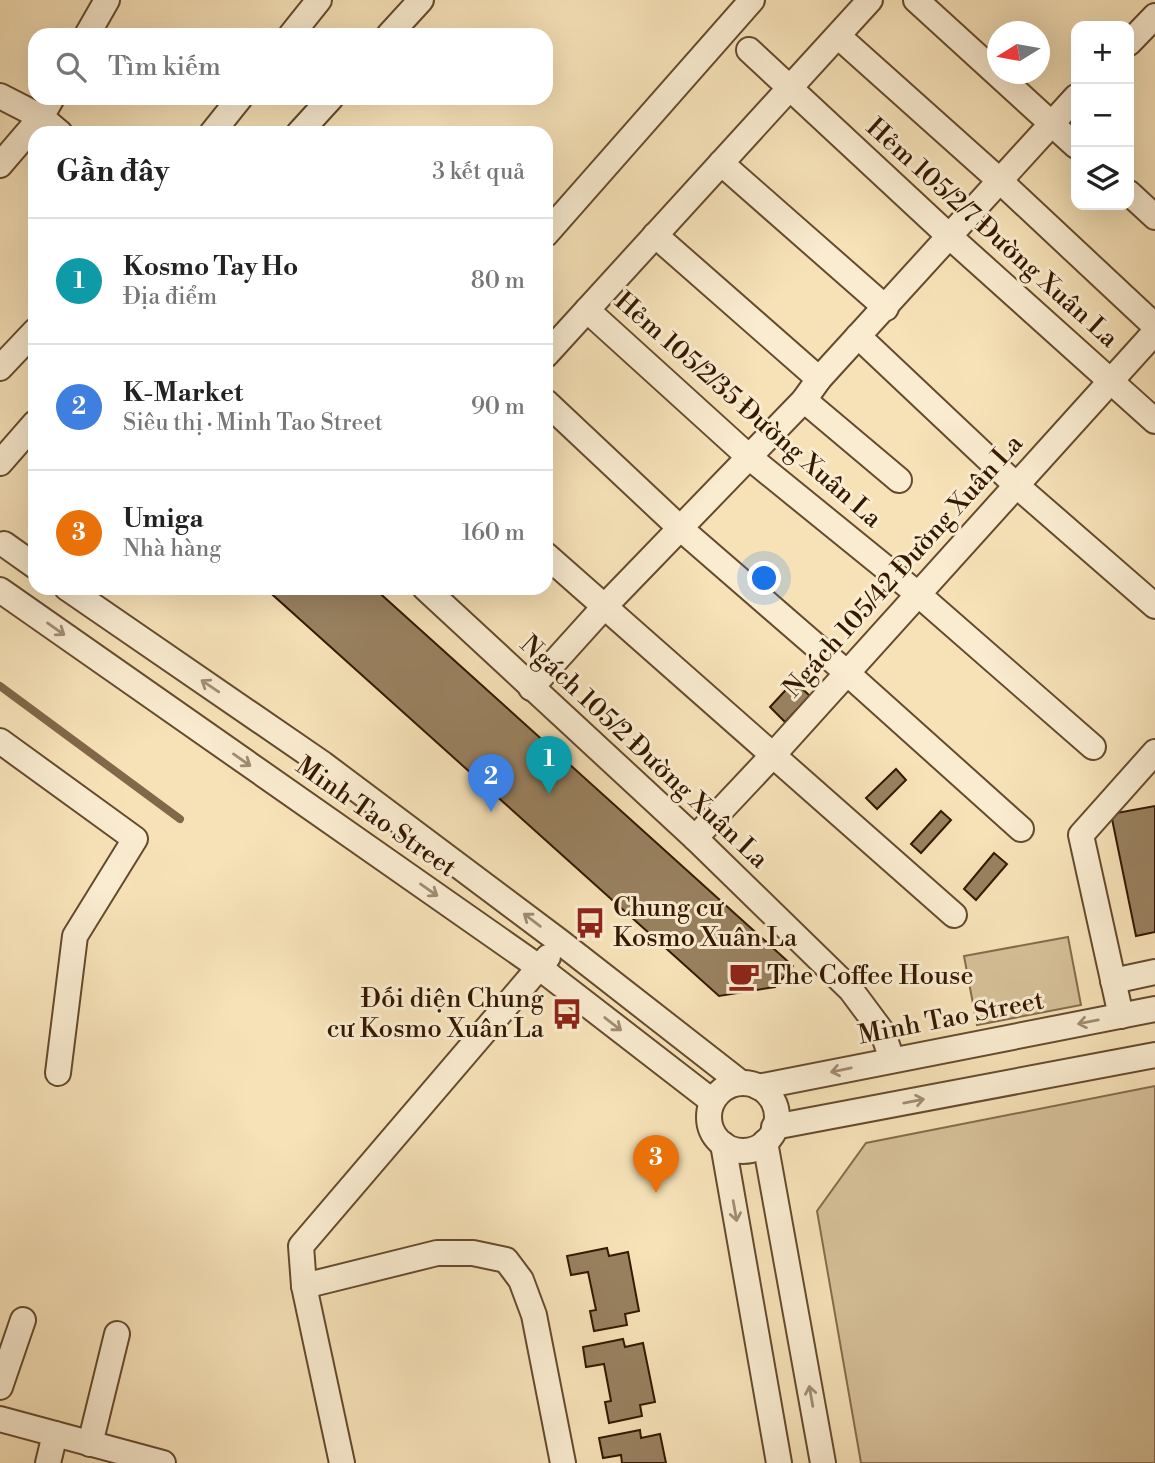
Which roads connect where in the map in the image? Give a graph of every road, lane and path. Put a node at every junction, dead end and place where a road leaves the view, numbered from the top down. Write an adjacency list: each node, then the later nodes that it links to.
1 (107, 0): 8 (street)
2 (319, 0): 9 (street)
3 (421, 0): 10 (street)
4 (752, 0): 30 (street)
5 (870, 0): 11 (street)
6 (916, 0): 20 (street)
7 (1155, 16): 12 (street)
8 (91, 28)
9 (296, 28)
10 (395, 28)
11 (838, 36): 14 (street); 27 (street)
12 (1134, 38)
13 (749, 50): 14 (street, Hẻm 105/2/7 Đường Xuân La)
14 (790, 88): 25 (street); 32 (street, Hẻm 105/2/7 Đường Xuân La)
15 (0, 96): 19 (street)
16 (1071, 102): 20 (street)
17 (234, 105): 21 (street)
18 (325, 105): 22 (street)
19 (51, 116)
20 (1051, 123): 24 (street); 27 (street)
21 (218, 126)
22 (305, 126)
23 (28, 138): 26 (street)
24 (1071, 141)
25 (721, 163): 31 (street); 33 (street)
26 (0, 165)
27 (999, 180): 32 (street); 35 (street)
28 (1134, 198): 29 (street)
29 (1155, 217)
30 (553, 226)
31 (655, 235): 34 (street); 41 (street)
32 (949, 236): 33 (street); 42 (street, Hẻm 105/2/7 Đường Xuân La)
33 (886, 308): 37 (street)
34 (587, 310): 39 (street); 47 (street, Hẻm 105/2/35 Đường Xuân La)
35 (1155, 326)
36 (1155, 332): 42 (street, Ngách 105/42 Đường Xuân La)
37 (858, 336): 41 (street); 50 (street)
38 (28, 338): 40 (street)
39 (553, 347)
40 (0, 368)
41 (819, 379): 43 (street)
42 (1111, 381): 45 (street, Hẻm 105/2/7 Đường Xuân La); 50 (street, Ngách 105/42 Đường Xuân La)
43 (804, 400): 47 (street); 49 (street)
44 (553, 409): 51 (street)
45 (1155, 421)
46 (28, 431): 48 (street)
47 (749, 457): 51 (street); 58 (street, Hẻm 105/2/35 Đường Xuân La)
48 (0, 463)
49 (899, 480)
50 (1016, 485): 58 (street, Ngách 105/42 Đường Xuân La); 59 (street)
51 (680, 528): 60 (street); 61 (street)
52 (1, 542): 53 (street)
53 (28, 561)
54 (553, 561): 60 (street)
55 (0, 590): 71 (street, Minh Tao Street, one-way to 71)
56 (78, 595): 70 (street, Minh Tao Street, one-way to 56)
57 (432, 595): 62 (street, Ngách 105/2 Đường Xuân La)
58 (919, 595): 61 (street, Ngách 105/42 Đường Xuân La); 64 (street, Hẻm 105/2/35 Đường Xuân La)
59 (1155, 606)
60 (604, 607): 62 (street); 66 (street)
61 (846, 672): 66 (street, Ngách 105/42 Đường Xuân La); 67 (street)
62 (531, 688): 68 (street, Ngách 105/2 Đường Xuân La)
63 (0, 741): 78 (street)
64 (1093, 747)
65 (1155, 752): 73 (street)
66 (774, 754): 68 (street, Ngách 105/42 Đường Xuân La); 69 (street)
67 (1021, 829)
68 (695, 838): 77 (street, Ngách 105/2 Đường Xuân La)
69 (954, 915)
70 (559, 941): 71 (street); 79 (street, Minh Tao Street)
71 (540, 968): 80 (street, Minh Tao Street, one-way to 80); 83 (street)
72 (1155, 972): 73 (street)
73 (1113, 981): 75 (street)
74 (1155, 1009): 75 (street, Minh Tao Street)
75 (1121, 1016): 77 (street, Minh Tao Street, one-way to 77)
76 (1155, 1055): 81 (street, one-way to 76)
77 (892, 1060): 79 (street, Minh Tao Street, one-way to 79)
78 (58, 1073)
79 (749, 1085): 80 (street); 81 (street)
80 (712, 1101): 82 (street)
81 (770, 1135): 82 (street); 95 (street, one-way to 81)
82 (723, 1144): 94 (street, one-way to 94)
83 (304, 1286): 92 (street); 93 (street)
84 (23, 1320): 86 (street)
85 (117, 1334): 89 (street)
86 (0, 1387)
87 (0, 1419): 88 (street)
88 (55, 1434): 89 (street); 90 (street)
89 (90, 1444): 91 (street)
90 (48, 1463)
91 (163, 1463)
92 (342, 1463)
93 (563, 1463)
94 (779, 1463)
95 (823, 1463)

